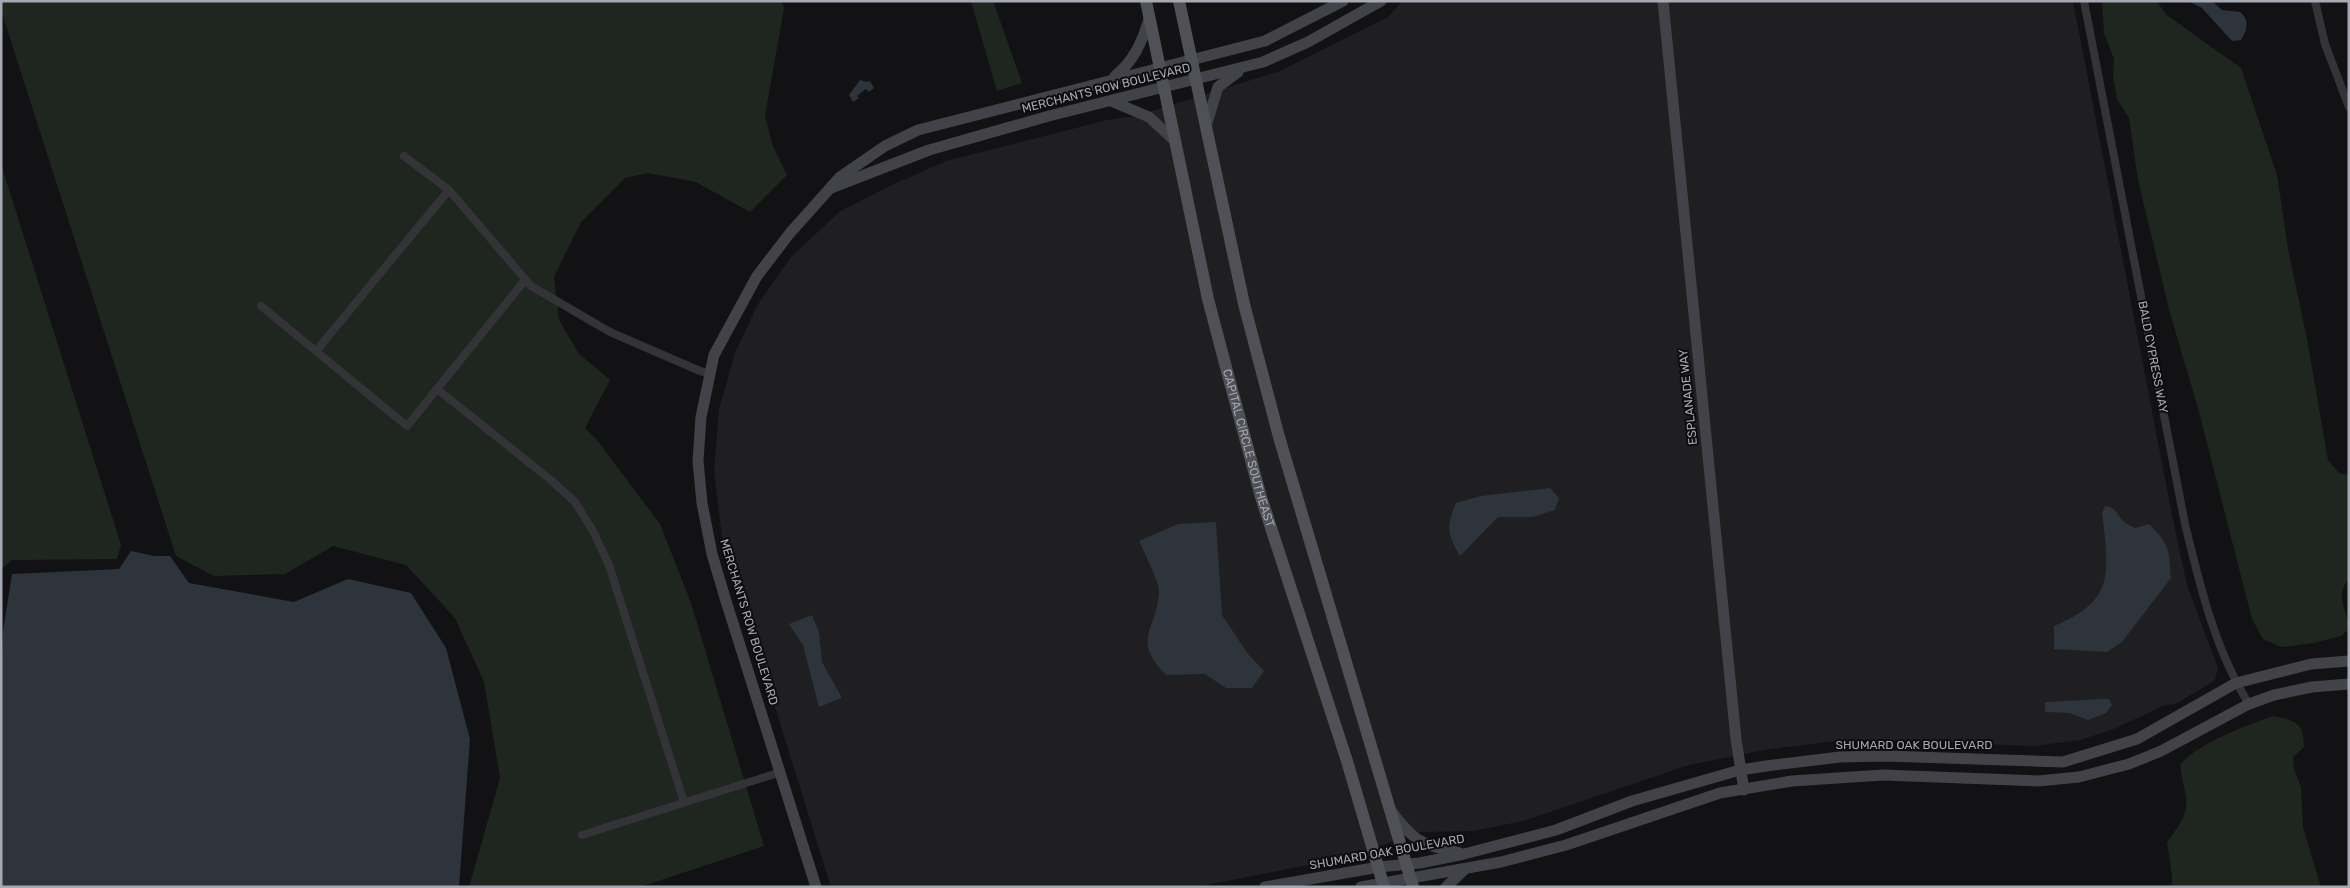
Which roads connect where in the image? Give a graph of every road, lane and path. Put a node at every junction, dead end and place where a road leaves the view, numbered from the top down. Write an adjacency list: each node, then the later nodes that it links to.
1 (1146, 1): 8 (main road, CAPITAL CIRCLE SOUTHEAST)
2 (1179, 1): 9 (main road)
3 (1343, 1): 9 (street, MERCHANTS ROW BOULEVARD)
4 (1381, 1): 11 (street, MERCHANTS ROW BOULEVARD)
5 (1663, 1): 31 (street, ESPLANADE WAY)
6 (2084, 1): 28 (street, BALD CYPRESS WAY)
7 (2315, 1): 16 (street)
8 (1150, 19): 10 (main road, CAPITAL CIRCLE SOUTHEAST); 12 (street)
9 (1192, 61): 10 (street, MERCHANTS ROW BOULEVARD); 13 (main road)
10 (1160, 68): 12 (street, MERCHANTS ROW BOULEVARD); 14 (main road, CAPITAL CIRCLE SOUTHEAST)
11 (1242, 68): 13 (street, MERCHANTS ROW BOULEVARD); 17 (street)
12 (1112, 79): 20 (street, MERCHANTS ROW BOULEVARD)
13 (1196, 80): 14 (street, MERCHANTS ROW BOULEVARD); 17 (main road)
14 (1163, 88): 15 (street, MERCHANTS ROW BOULEVARD); 18 (main road, CAPITAL CIRCLE SOUTHEAST)
15 (1111, 101): 18 (street); 20 (street, MERCHANTS ROW BOULEVARD)
16 (2349, 107)
17 (1206, 126): 36 (main road)
18 (1174, 140): 41 (main road, CAPITAL CIRCLE SOUTHEAST)
19 (404, 156): 21 (street)
20 (831, 188): 25 (street, MERCHANTS ROW BOULEVARD)
21 (449, 190): 22 (street); 24 (street)
22 (526, 280): 25 (street); 26 (street)
23 (261, 306): 24 (street)
24 (316, 351): 26 (street)
25 (710, 373): 32 (street, MERCHANTS ROW BOULEVARD)
26 (437, 388): 35 (street)
27 (2349, 662): 28 (street, SHUMARD OAK BOULEVARD)
28 (2236, 683): 30 (street, BALD CYPRESS WAY); 31 (street, SHUMARD OAK BOULEVARD)
29 (2349, 684): 30 (street)
30 (2249, 704): 33 (street)
31 (1740, 770): 33 (street, ESPLANADE WAY); 34 (street, SHUMARD OAK BOULEVARD)
32 (781, 772): 35 (street); 45 (street, MERCHANTS ROW BOULEVARD)
33 (1744, 790): 37 (street)
34 (1632, 801): 37 (street); 39 (street, SHUMARD OAK BOULEVARD)
35 (684, 802): 38 (street)
36 (1392, 812): 39 (street); 40 (main road)
37 (1640, 821): 42 (street)
38 (582, 835)
39 (1464, 854): 40 (street, SHUMARD OAK BOULEVARD)
40 (1406, 864): 41 (street, SHUMARD OAK BOULEVARD); 43 (main road)
41 (1379, 867): 44 (main road, CAPITAL CIRCLE SOUTHEAST); 46 (street, SHUMARD OAK BOULEVARD)
42 (1464, 870): 43 (street); 48 (street)
43 (1412, 883): 44 (street)
44 (1384, 885): 47 (street)
45 (816, 887)
46 (1266, 887)
47 (1361, 887)
48 (1446, 887)

